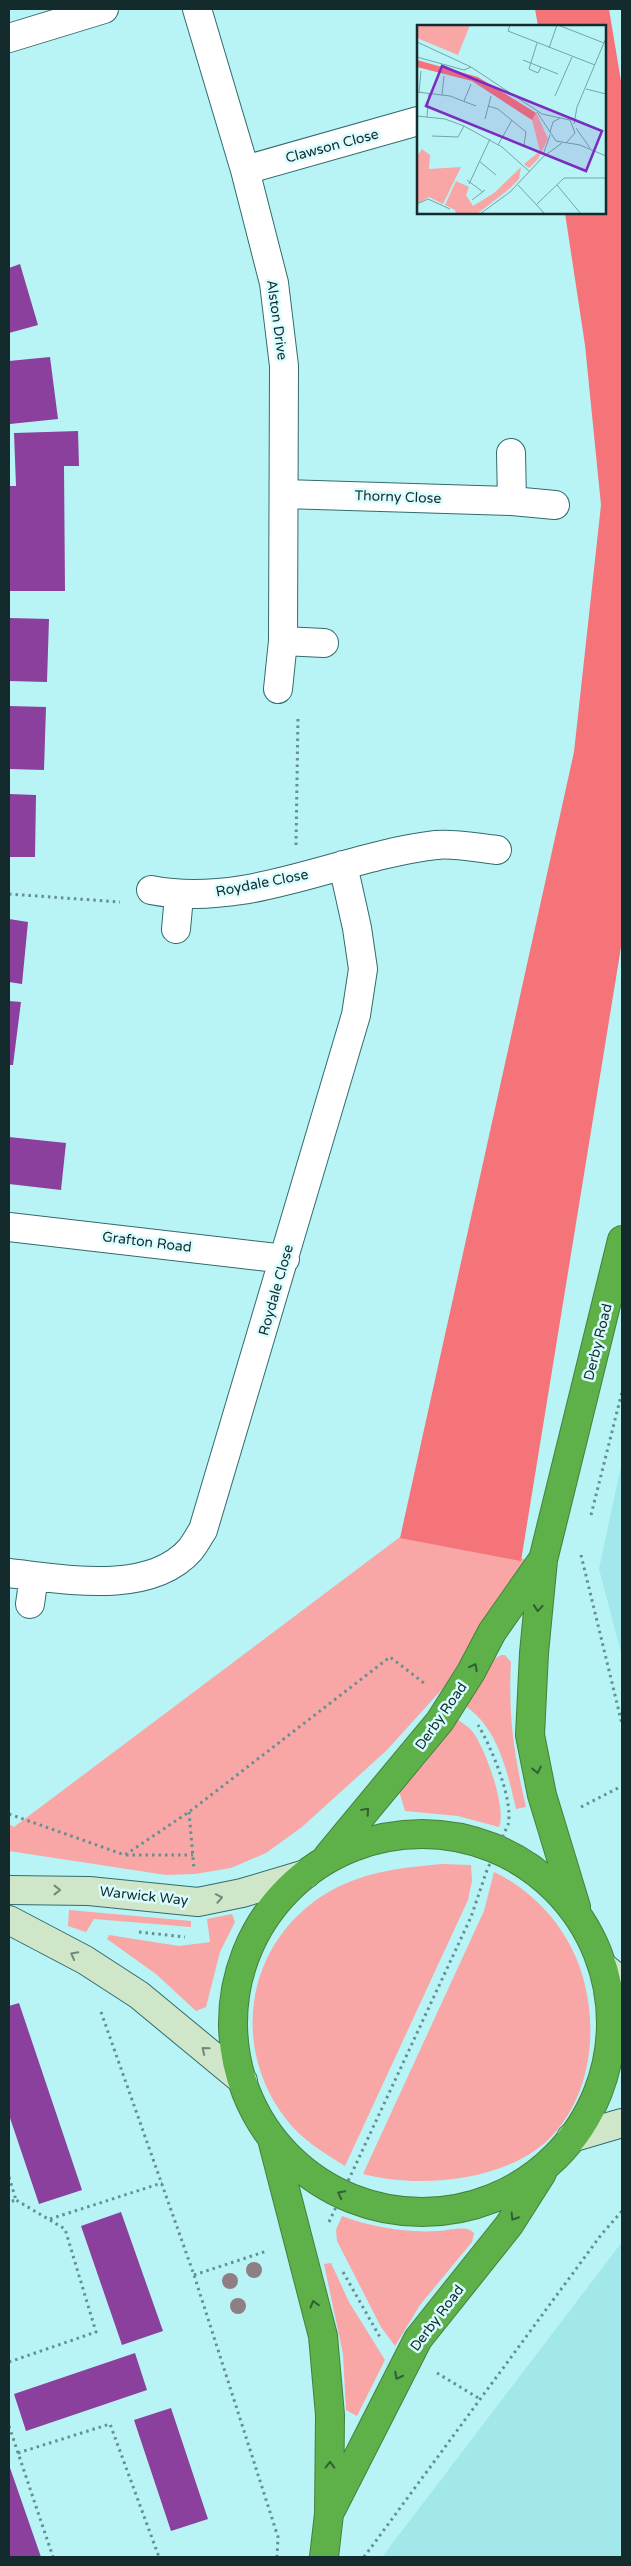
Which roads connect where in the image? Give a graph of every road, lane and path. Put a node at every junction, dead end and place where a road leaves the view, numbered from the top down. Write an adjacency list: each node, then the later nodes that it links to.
1 (104, 9): 3 (street)
2 (197, 9): 5 (street, Alston Drive)
3 (9, 38)
4 (417, 121): 5 (street, Clawson Close)
5 (245, 170): 7 (street, Alston Drive)
6 (511, 453): 8 (street)
7 (284, 494): 8 (street, Thorny Close); 10 (street, Alston Drive)
8 (512, 501): 9 (street, Thorny Close)
9 (555, 505)
10 (283, 641): 11 (street); 12 (street, Alston Drive)
11 (324, 643)
12 (278, 689): 15 (path)
13 (497, 850): 14 (street, Roydale Close)
14 (343, 866): 15 (street, Roydale Close); 22 (street, Roydale Close)
15 (295, 878): 18 (street, Roydale Close)
16 (151, 890): 17 (path); 18 (street, Roydale Close)
17 (9, 894)
18 (179, 896): 19 (street)
19 (176, 929)
20 (9, 1226): 22 (street, Grafton Road)
21 (622, 1240): 26 (highway, Derby Road)
22 (285, 1259): 27 (street, Roydale Close)
23 (622, 1392): 24 (path)
24 (590, 1521)
25 (583, 1548): 31 (path)
26 (543, 1560): 36 (highway, Derby Road, one-way to 26); 38 (highway, Derby Road, one-way to 38)
27 (21, 1574): 28 (street, Roydale Close)
28 (30, 1604)
29 (390, 1657): 32 (path)
30 (473, 1721): 34 (path)
31 (622, 1724)
32 (189, 1812): 35 (path); 35 (path)
33 (9, 1814): 35 (path)
34 (495, 1852): 36 (highway); 38 (highway); 49 (path)
35 (125, 1855)
36 (315, 1867): 37 (street, Warwick Way, one-way to 36); 42 (highway)
37 (9, 1890)
38 (578, 1910): 40 (highway)
39 (9, 1920): 42 (street, one-way to 39)
40 (614, 1975): 44 (highway)
41 (97, 2002): 48 (path)
42 (243, 2081): 45 (highway)
43 (622, 2123): 44 (street)
44 (571, 2138): 46 (highway)
45 (272, 2139): 49 (highway, one-way to 45); 54 (highway, Derby Road)
46 (549, 2161): 49 (highway); 61 (highway, Derby Road, one-way to 61)
47 (9, 2178): 50 (path)
48 (162, 2182): 53 (path); 56 (path)
49 (342, 2195): 54 (path)
50 (16, 2200): 51 (path); 53 (path)
51 (9, 2202)
52 (622, 2211): 66 (path)
53 (49, 2220): 58 (path)
54 (297, 2242): 56 (path); 61 (highway, Derby Road, one-way to 54)
55 (342, 2270): 57 (path)
56 (194, 2275): 64 (path)
57 (386, 2346)
58 (9, 2362)
59 (9, 2426): 60 (path)
60 (18, 2453): 62 (path); 63 (path)
61 (329, 2514): 65 (highway, Derby Road)
62 (53, 2557)
63 (159, 2557)
64 (277, 2557)
65 (324, 2557)
66 (364, 2557)

